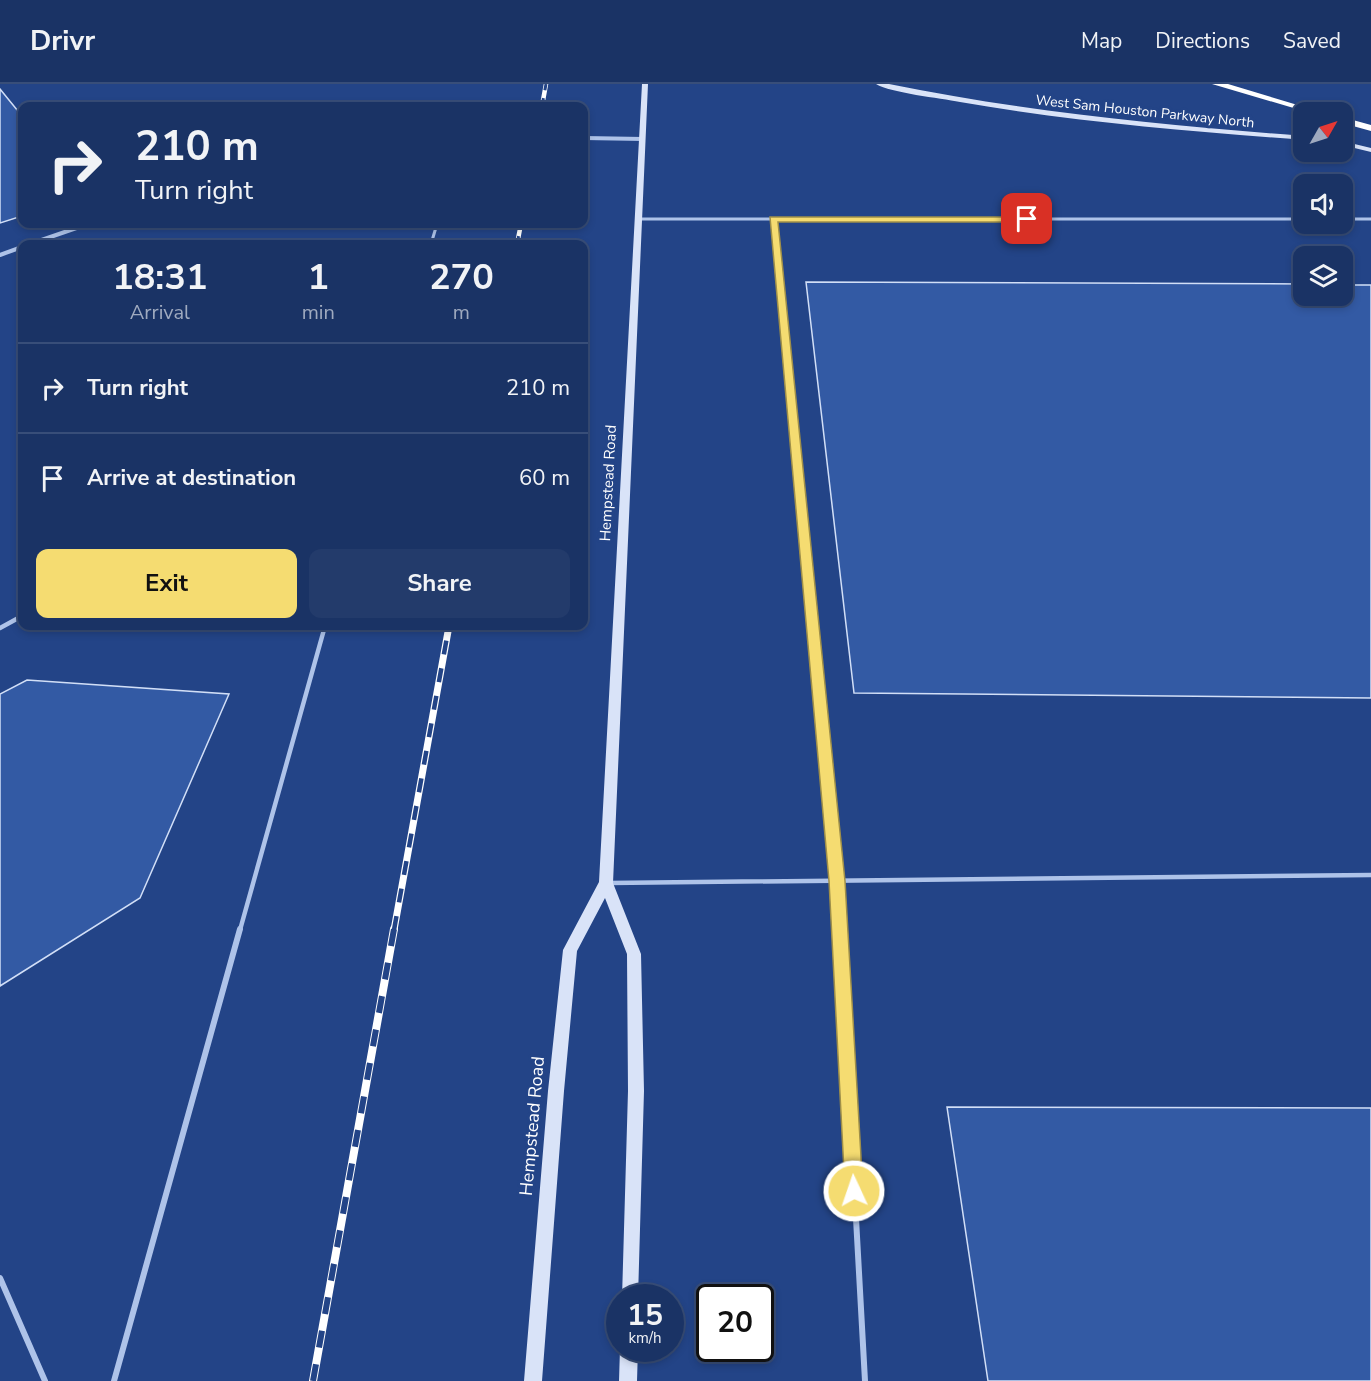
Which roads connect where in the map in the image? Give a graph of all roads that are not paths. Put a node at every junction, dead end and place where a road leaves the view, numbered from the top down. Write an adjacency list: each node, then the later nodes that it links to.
1 (645, 84): 9 (main road, Hempstead Road)
2 (879, 84): 7 (main road, West Sam Houston Parkway North)
3 (1217, 84): 4 (highway)
4 (1293, 105)
5 (1353, 123): 6 (highway)
6 (1371, 128)
7 (1293, 137)
8 (588, 138): 9 (street)
9 (643, 139): 14 (main road, Hempstead Road)
10 (1353, 143): 11 (main road)
11 (1371, 144)
12 (1353, 145): 13 (main road)
13 (1371, 150)
14 (639, 219): 15 (lane); 28 (main road, Hempstead Road)
15 (773, 219): 16 (lane); 27 (lane)
16 (1293, 219)
17 (1353, 219): 18 (lane)
18 (1371, 219)
19 (76, 228): 20 (street)
20 (42, 240)
21 (18, 248): 22 (street)
22 (0, 255)
23 (18, 618): 24 (lane)
24 (0, 628)
25 (324, 630): 33 (lane)
26 (1371, 875): 27 (lane)
27 (837, 881): 28 (lane); 36 (lane)
28 (606, 883): 30 (main road, Hempstead Road); 34 (main road, Hempstead Road)
29 (0, 1278): 32 (lane)
30 (630, 1284)
31 (629, 1362): 35 (main road)
32 (45, 1381)
33 (114, 1381)
34 (534, 1381)
35 (628, 1381)
36 (865, 1381)

